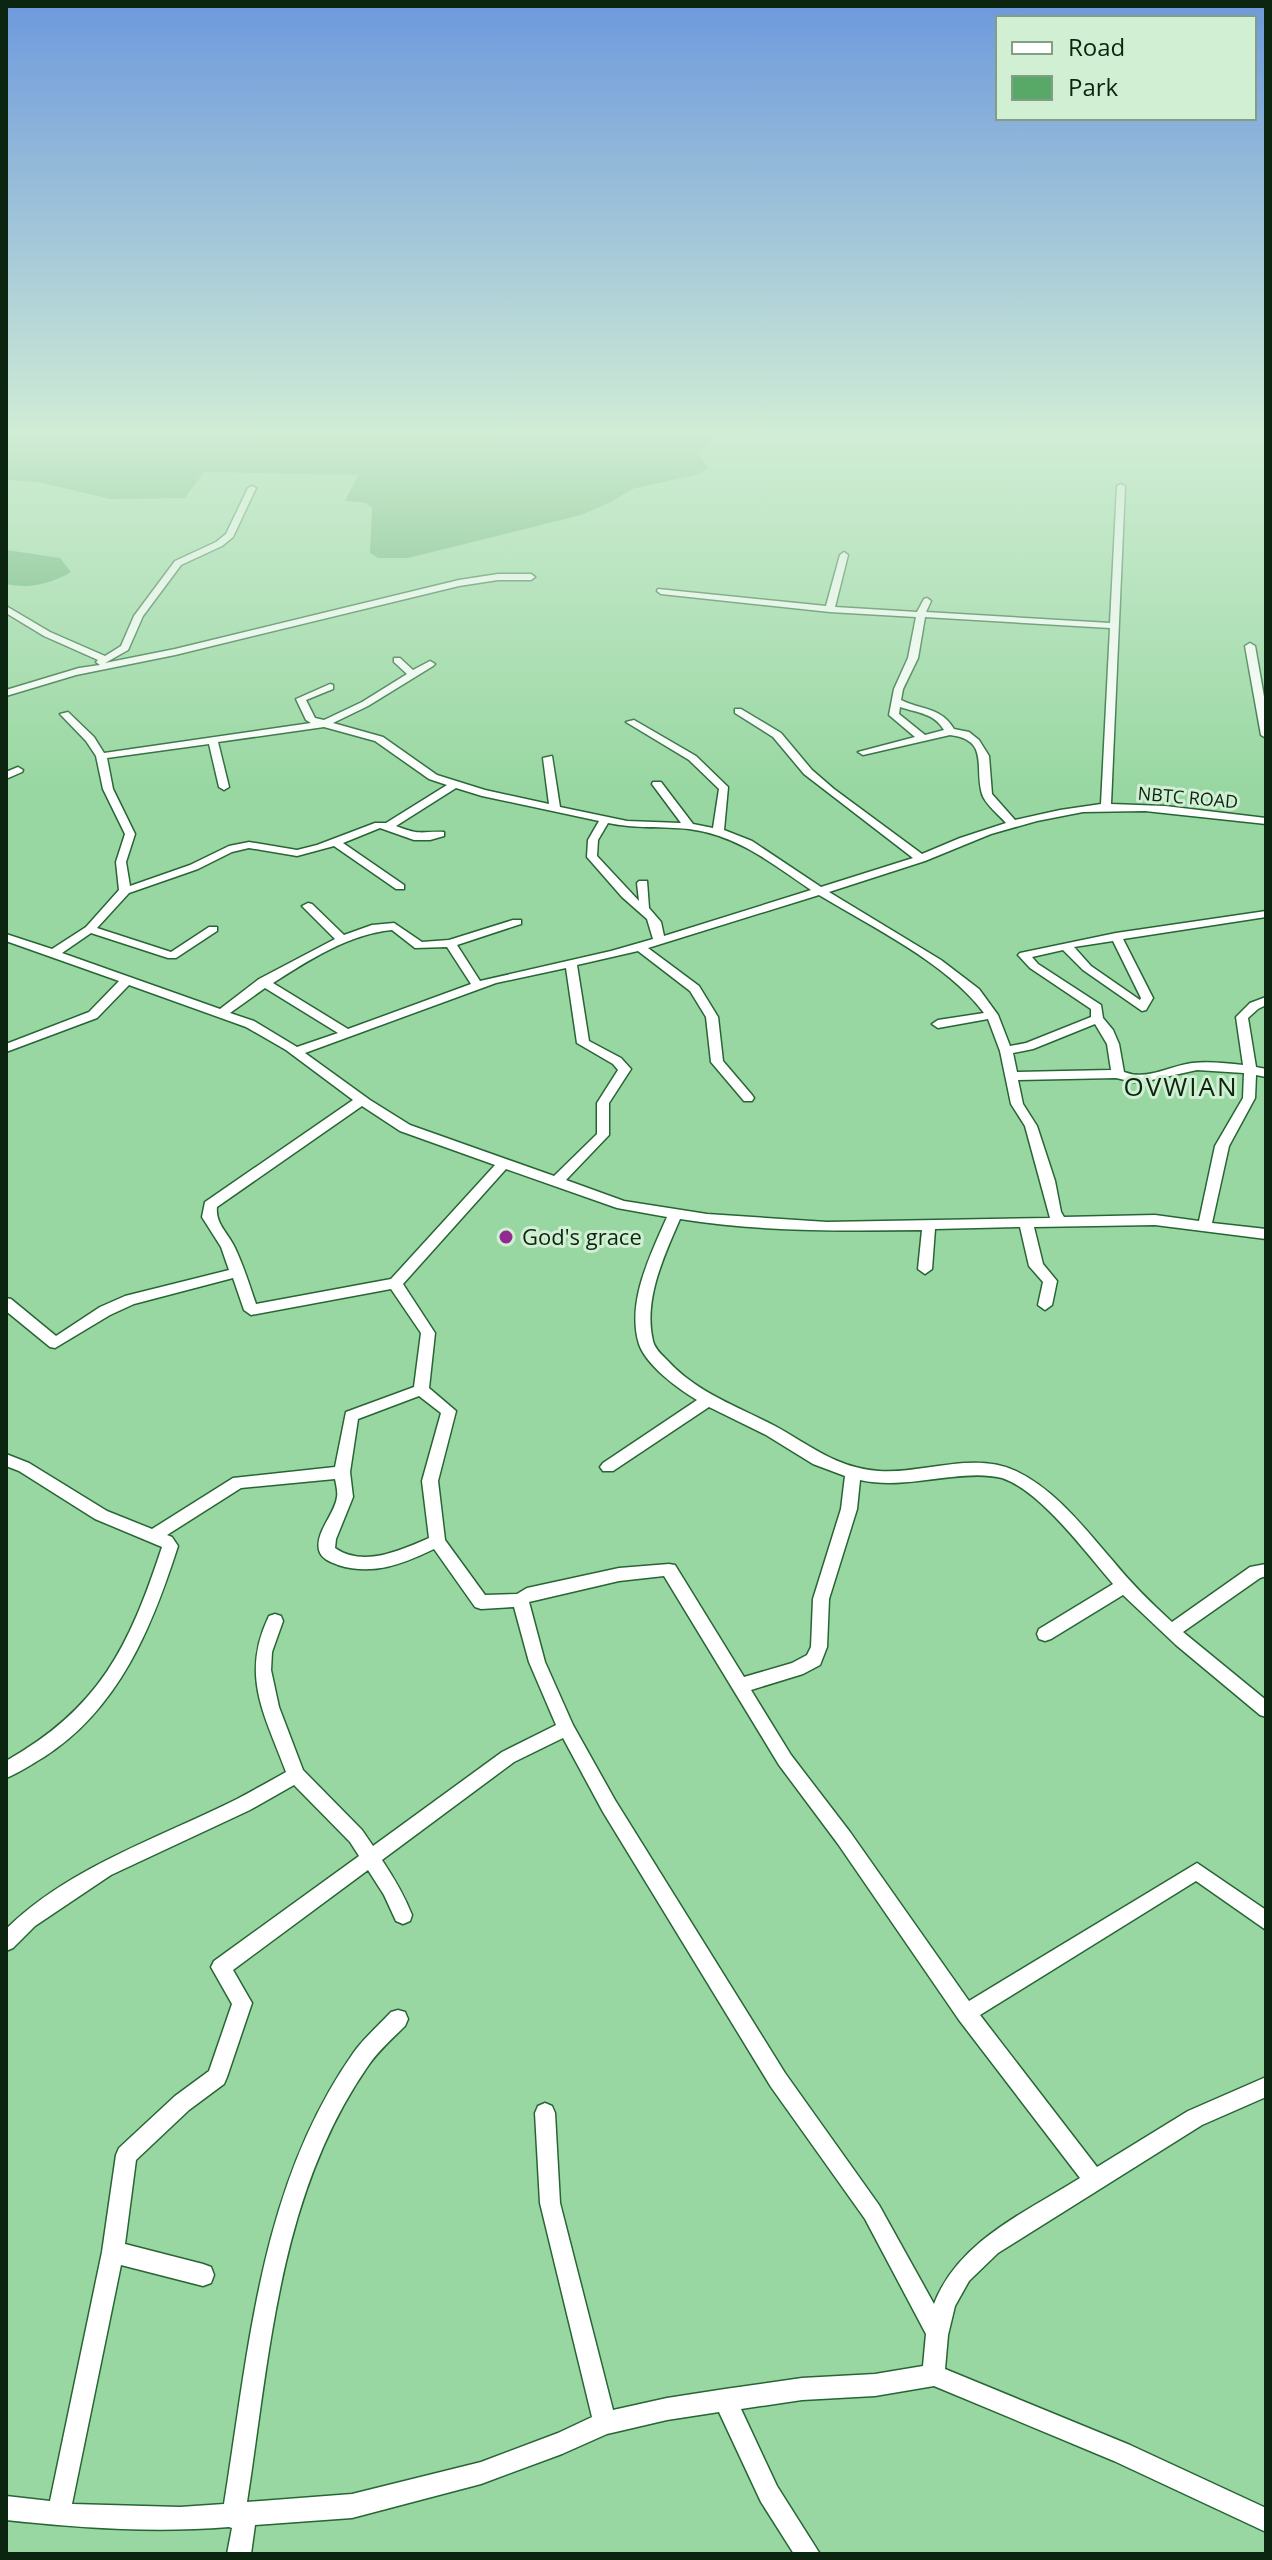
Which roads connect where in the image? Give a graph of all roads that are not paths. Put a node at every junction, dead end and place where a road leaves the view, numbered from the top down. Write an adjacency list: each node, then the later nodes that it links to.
1 (201, 552): 12 (street)
2 (1118, 552): 10 (street)
3 (844, 555): 8 (street)
4 (531, 577): 15 (street)
5 (661, 591): 8 (street)
6 (927, 601): 9 (street)
7 (6, 609): 12 (street)
8 (830, 609): 9 (street)
9 (919, 614): 10 (street); 19 (street)
10 (1114, 626): 36 (street)
11 (1250, 646): 25 (street)
12 (106, 660): 15 (street)
13 (397, 660): 16 (street)
14 (430, 664): 16 (street)
15 (77, 672): 18 (street)
16 (412, 674): 23 (street)
17 (330, 687): 23 (street)
18 (6, 693)
19 (896, 701): 24 (street); 26 (street)
20 (738, 711): 46 (street)
21 (65, 714): 29 (street)
22 (631, 722): 43 (street)
23 (324, 724): 27 (street); 33 (street)
24 (950, 732): 26 (street); 40 (street)
25 (1266, 735)
26 (923, 738): 28 (street)
27 (213, 741): 29 (street); 35 (street)
28 (863, 752)
29 (101, 756): 50 (street)
30 (548, 758): 37 (street)
31 (18, 770): 32 (street)
32 (6, 776)
33 (455, 784): 37 (street); 42 (street)
34 (657, 784): 41 (street)
35 (224, 787)
36 (1106, 807): 39 (street, NBTC ROAD); 40 (street, NBTC ROAD)
37 (555, 809): 38 (street)
38 (605, 820): 41 (street); 52 (street)
39 (1266, 821)
40 (1014, 825): 46 (street, NBTC ROAD)
41 (689, 826): 43 (street)
42 (388, 827): 44 (street); 45 (street)
43 (718, 832): 49 (street)
44 (440, 834)
45 (336, 843): 48 (street); 50 (street)
46 (921, 859): 49 (street, NBTC ROAD)
47 (643, 883): 52 (street)
48 (400, 887)
49 (818, 890): 59 (street, NBTC ROAD); 71 (street)
50 (125, 891): 55 (street)
51 (308, 906): 60 (street)
52 (645, 906): 59 (street)
53 (1266, 914): 57 (street)
54 (517, 922): 61 (street)
55 (90, 929): 56 (street); 64 (street)
56 (213, 929)
57 (1116, 936): 62 (street); 62 (street)
58 (6, 937): 64 (street)
59 (659, 939): 63 (street, NBTC ROAD)
60 (343, 941): 61 (street); 67 (street)
61 (450, 943): 68 (street)
62 (1065, 945): 72 (street)
63 (639, 946): 65 (street, NBTC ROAD); 82 (street)
64 (54, 953): 66 (street)
65 (571, 964): 68 (street, NBTC ROAD); 85 (street)
66 (128, 979): 70 (street); 75 (street)
67 (263, 982): 70 (street); 74 (street)
68 (477, 985): 74 (street, NBTC ROAD)
69 (1266, 1001): 78 (street)
70 (222, 1013): 77 (street)
71 (992, 1015): 73 (street); 76 (street)
72 (1097, 1019): 76 (street); 80 (street)
73 (938, 1024)
74 (347, 1033): 77 (street, NBTC ROAD)
75 (6, 1048)
76 (1006, 1051): 81 (street)
77 (296, 1052): 83 (street)
78 (1250, 1069): 79 (street); 80 (street); 90 (street)
79 (1266, 1073)
80 (1118, 1074): 81 (street)
81 (1010, 1076): 87 (street)
82 (748, 1098)
83 (361, 1101): 84 (street); 93 (street)
84 (503, 1164): 85 (street); 94 (street)
85 (555, 1183): 86 (street)
86 (675, 1214): 89 (street); 98 (street)
87 (1060, 1221): 88 (street); 90 (street)
88 (1026, 1222): 89 (street); 96 (street)
89 (929, 1225): 92 (street)
90 (1205, 1226): 91 (street)
91 (1266, 1234)
92 (925, 1269)
93 (239, 1272): 94 (street); 95 (street)
94 (395, 1283): 97 (street)
95 (6, 1303)
96 (1045, 1305)
97 (421, 1390): 101 (street); 104 (street)
98 (708, 1400): 100 (street); 102 (street)
99 (6, 1460): 103 (street)
100 (608, 1467)
101 (342, 1472): 103 (street); 104 (street)
102 (853, 1472): 106 (street); 111 (street)
103 (153, 1536): 114 (street)
104 (437, 1541): 107 (street)
105 (1266, 1570): 109 (street)
106 (1124, 1586): 109 (street); 110 (street)
107 (520, 1600): 111 (street); 113 (street)
108 (275, 1621): 115 (street)
109 (1173, 1630): 112 (street)
110 (1045, 1634)
111 (739, 1686): 120 (street)
112 (1266, 1710)
113 (566, 1728): 116 (street); 127 (street)
114 (6, 1770)
115 (296, 1775): 116 (street); 119 (street)
116 (371, 1858): 117 (street); 125 (street)
117 (403, 1915)
118 (1266, 1921): 120 (street)
119 (6, 1942)
120 (966, 2013): 124 (street)
121 (398, 2019): 133 (street)
122 (1266, 2087): 124 (street)
123 (545, 2113): 130 (street)
124 (1095, 2181): 127 (street)
125 (113, 2252): 126 (street); 132 (street)
126 (203, 2275)
127 (935, 2329): 128 (street)
128 (934, 2375): 129 (street); 134 (street)
129 (725, 2400): 130 (street); 136 (street)
130 (605, 2423): 133 (street)
131 (6, 2508): 132 (street)
132 (59, 2513): 133 (street)
133 (239, 2516): 135 (street)
134 (1266, 2520)
135 (239, 2554)
136 (808, 2554)

